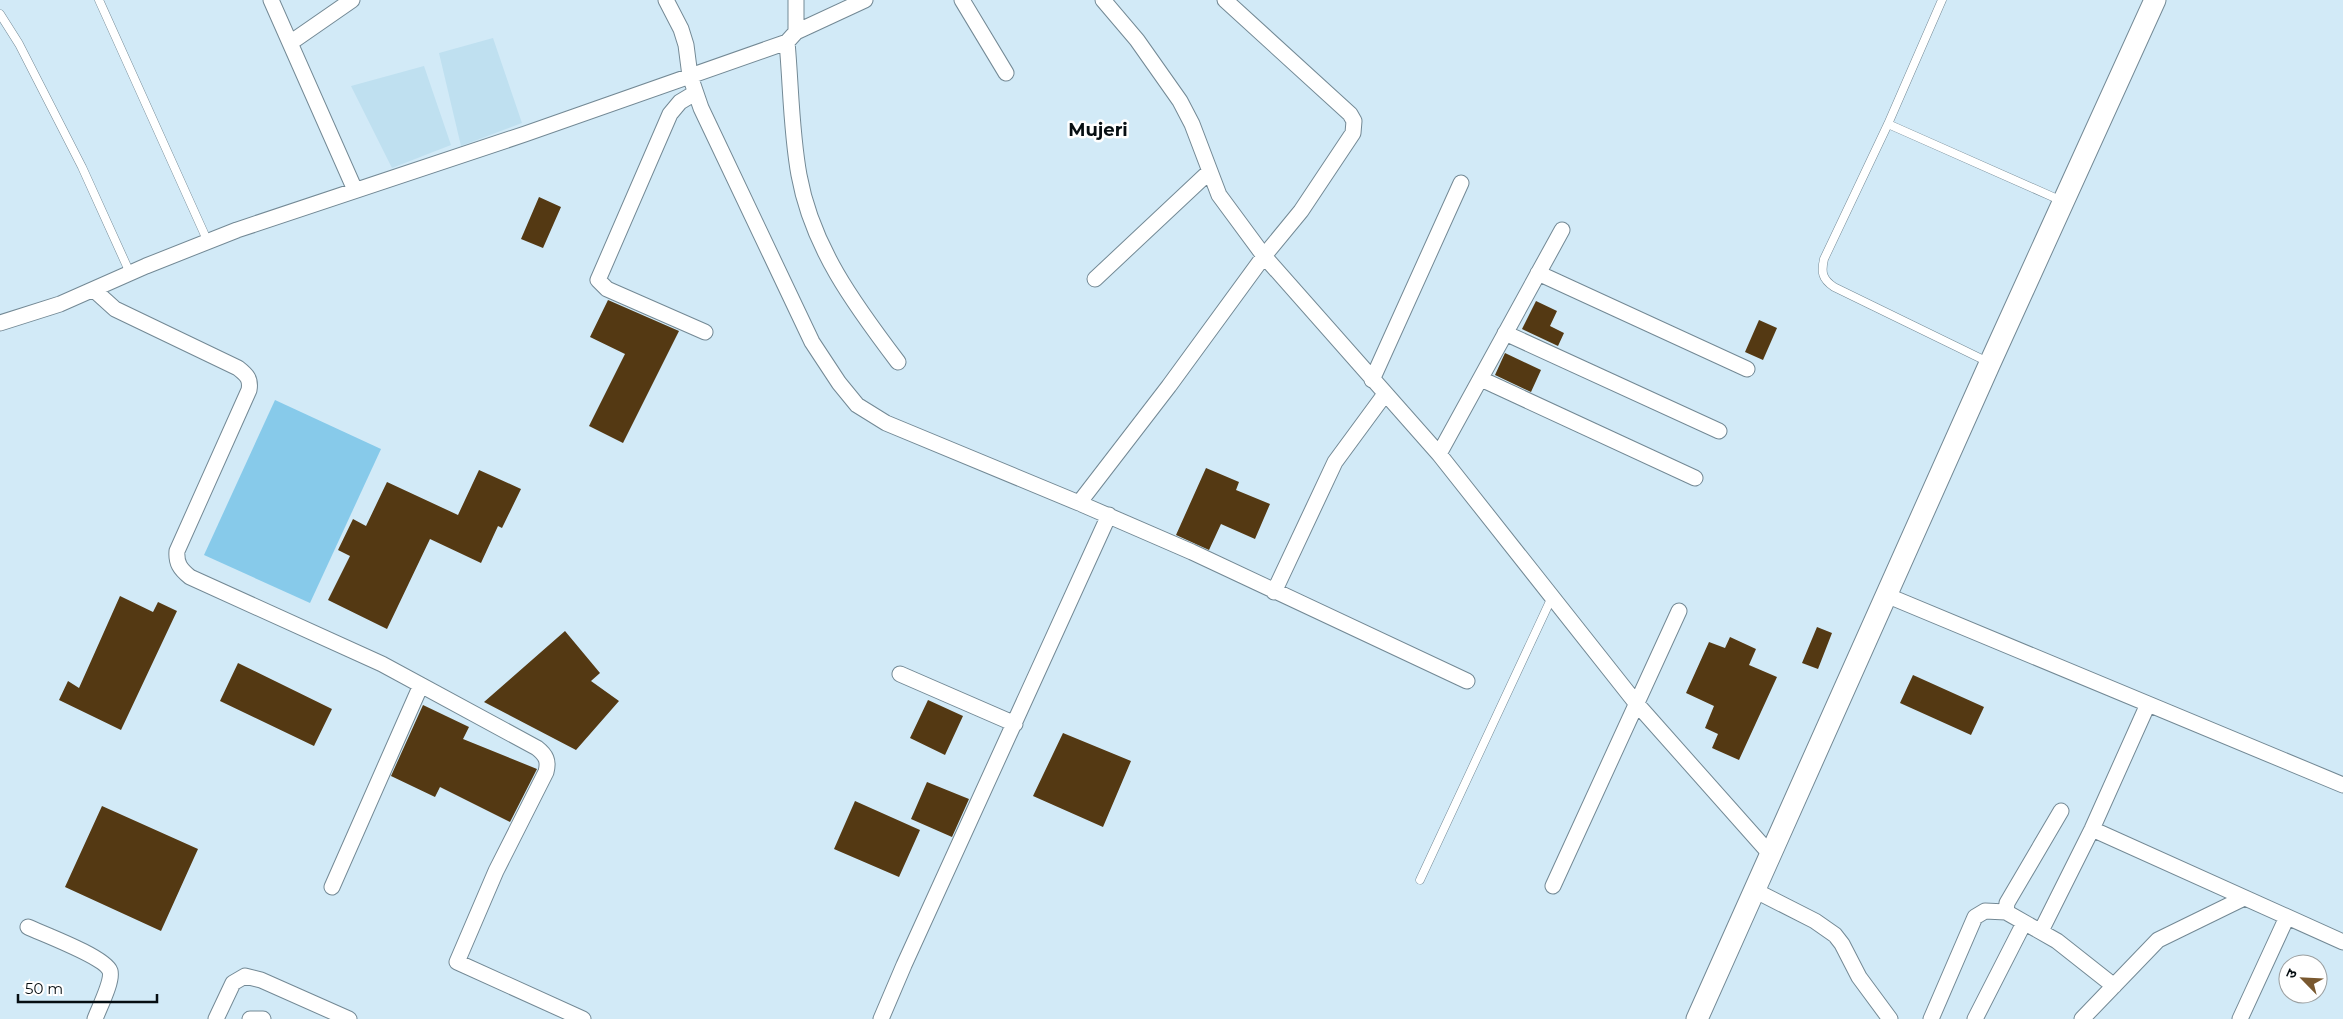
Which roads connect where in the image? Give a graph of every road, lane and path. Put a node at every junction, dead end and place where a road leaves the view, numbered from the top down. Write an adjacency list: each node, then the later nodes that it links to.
1 (99, 0): 24 (lane)
2 (271, 0): 14 (street)
3 (352, 0): 14 (street)
4 (666, 0): 16 (street)
5 (796, 0): 13 (street)
6 (865, 0): 13 (street)
7 (962, 0): 15 (street)
8 (1103, 0): 19 (street)
9 (1225, 0): 25 (street)
10 (1942, 0): 18 (lane)
11 (2155, 0): 22 (street)
12 (0, 14): 26 (lane)
13 (792, 37): 16 (street); 33 (street)
14 (290, 43): 21 (street)
15 (1006, 73)
16 (690, 76): 17 (street); 21 (street)
17 (695, 92): 31 (street); 42 (street)
18 (1888, 124): 22 (lane); 34 (lane)
19 (1209, 172): 25 (street); 28 (street)
20 (1461, 184): 37 (street)
21 (355, 190): 24 (street)
22 (2063, 201): 34 (street)
23 (1562, 230): 27 (street)
24 (208, 242): 26 (street)
25 (1264, 256): 37 (street); 42 (street)
26 (130, 273): 29 (street)
27 (1538, 273): 32 (street); 35 (street)
28 (1095, 279)
29 (94, 290): 30 (street); 50 (street)
30 (0, 323)
31 (705, 332)
32 (1505, 334): 36 (street); 39 (street)
33 (898, 362)
34 (1990, 363): 45 (street)
35 (1747, 369)
36 (1481, 379): 40 (street); 41 (street)
37 (1372, 380): 38 (street)
38 (1385, 394): 40 (street); 44 (street)
39 (1719, 431)
40 (1439, 454): 46 (street)
41 (1695, 478)
42 (1079, 503): 43 (street)
43 (1109, 515): 44 (street); 53 (street)
44 (1274, 592): 49 (street)
45 (1886, 595): 52 (street); 57 (street)
46 (1552, 597): 51 (street); 58 (lane)
47 (1679, 611): 51 (street)
48 (900, 674): 53 (street)
49 (1467, 681)
50 (422, 685): 60 (street); 75 (street)
51 (1636, 703): 57 (street); 59 (street)
52 (2148, 704): 54 (street); 56 (street)
53 (1015, 724): 76 (street)
54 (2343, 785)
55 (2061, 812): 63 (street)
56 (2092, 829): 62 (street); 67 (street)
57 (1771, 856): 61 (street)
58 (1420, 880)
59 (1554, 886)
60 (332, 887)
61 (1754, 890): 77 (street); 78 (street)
62 (2244, 898): 64 (street); 69 (street)
63 (2006, 912): 65 (street); 79 (street)
64 (2286, 916): 68 (street); 82 (street)
65 (2024, 924): 67 (street); 80 (street)
66 (28, 927): 70 (street)
67 (2041, 931): 69 (street)
68 (2343, 942)
69 (2114, 986): 81 (street)
70 (95, 1019)
71 (216, 1019): 74 (street)
72 (250, 1019): 73 (street)
73 (263, 1019)
74 (349, 1019)
75 (583, 1019)
76 (882, 1019)
77 (1697, 1019)
78 (1890, 1019)
79 (1932, 1019)
80 (1975, 1019)
81 (2082, 1019)
82 (2240, 1019)

